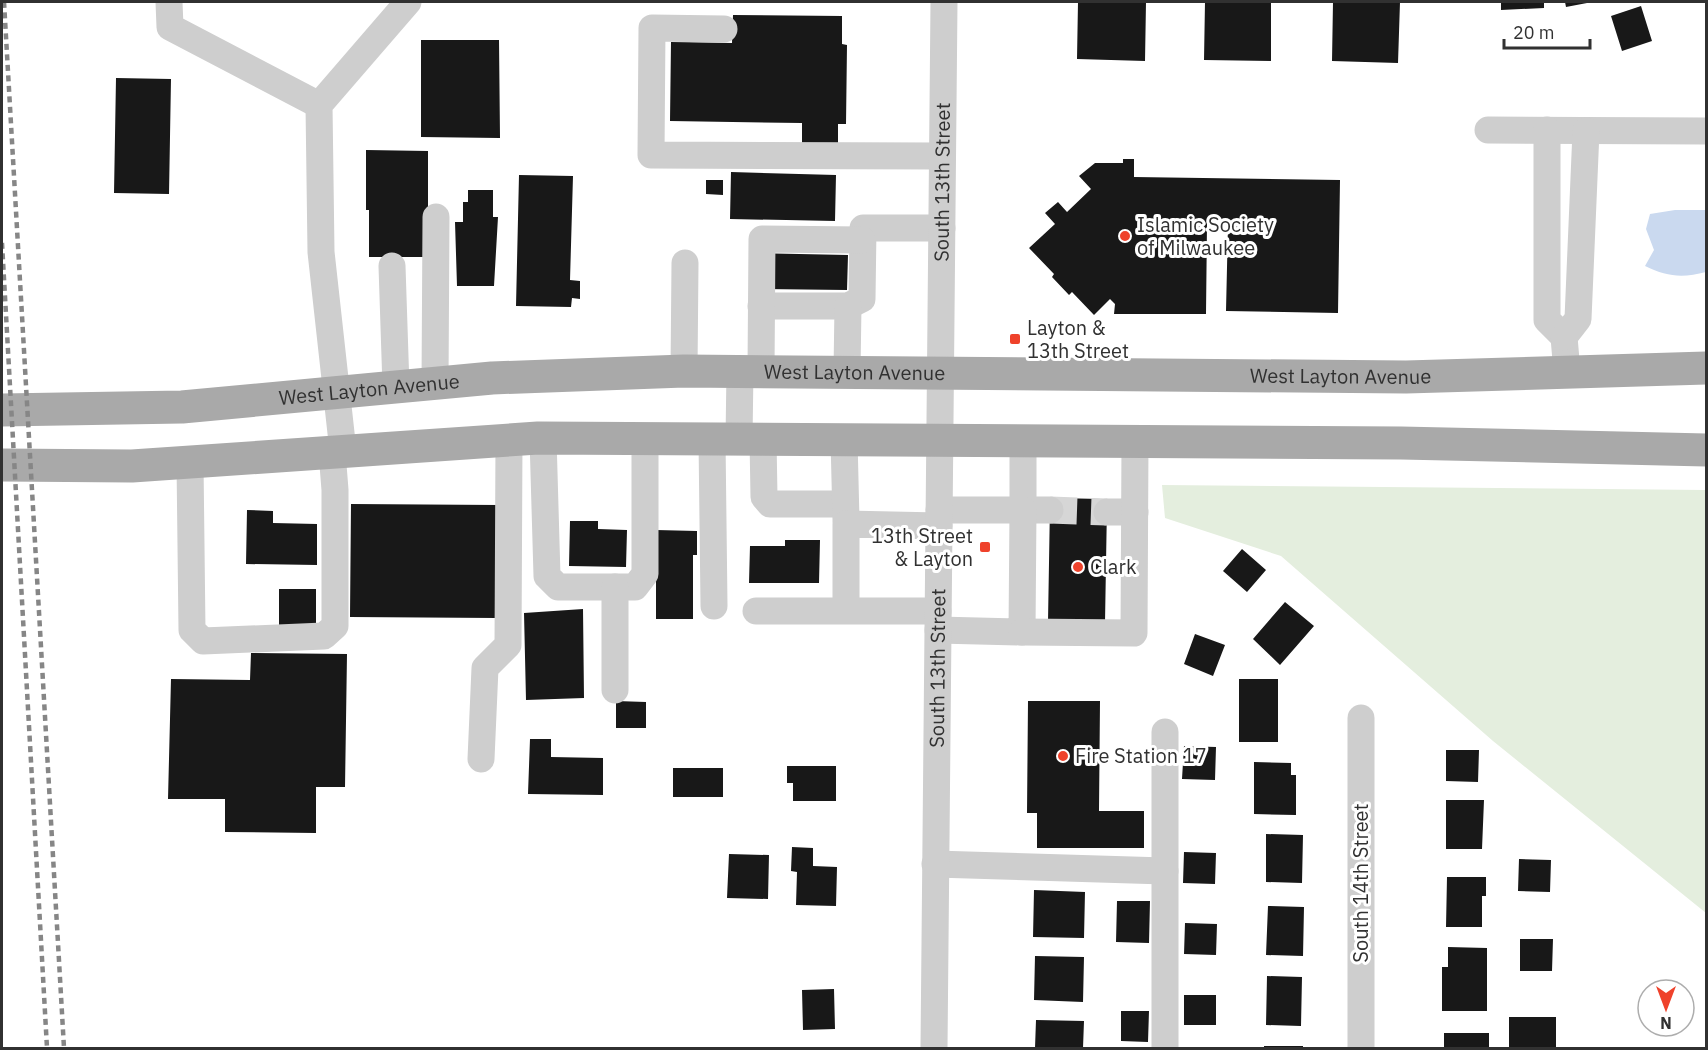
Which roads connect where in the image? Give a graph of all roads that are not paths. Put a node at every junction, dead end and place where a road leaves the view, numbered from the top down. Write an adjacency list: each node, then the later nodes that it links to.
1 (170, 2): 5 (street)
2 (408, 2): 5 (street)
3 (944, 2): 10 (street, South 13th Street)
4 (724, 29): 10 (street)
5 (320, 105): 27 (street)
6 (1488, 130): 7 (street)
7 (1547, 130): 8 (street); 18 (street)
8 (1586, 131): 9 (street); 18 (street)
9 (1707, 131)
10 (942, 156): 12 (street, South 13th Street)
11 (436, 217): 25 (street)
12 (942, 228): 13 (street); 23 (street, South 13th Street)
13 (862, 240): 16 (street); 17 (street)
14 (685, 262): 21 (street)
15 (392, 266): 26 (street)
16 (761, 306): 17 (street); 20 (street)
17 (848, 306): 22 (street)
18 (1564, 337): 24 (street)
19 (1707, 368): 24 (main road, West Layton Avenue)
20 (750, 370): 21 (main road, West Layton Avenue); 22 (main road, West Layton Avenue); 31 (street)
21 (684, 371): 25 (main road, West Layton Avenue)
22 (848, 371): 23 (main road, West Layton Avenue)
23 (942, 372): 24 (main road, West Layton Avenue); 33 (street, South 13th Street)
24 (1567, 372)
25 (435, 384): 26 (main road, West Layton Avenue)
26 (396, 387): 27 (main road, West Layton Avenue)
27 (338, 393): 28 (main road, West Layton Avenue); 38 (street)
28 (2, 411)
29 (543, 438): 30 (main road); 34 (main road); 47 (street)
30 (645, 439): 31 (main road); 47 (street)
31 (738, 439): 32 (main road); 45 (street); 48 (street)
32 (844, 439): 33 (main road); 45 (street)
33 (940, 439): 35 (main road); 46 (street, South 13th Street)
34 (509, 440): 38 (main road); 56 (street)
35 (1023, 440): 36 (main road); 41 (street)
36 (1135, 442): 37 (main road); 44 (street)
37 (1707, 450)
38 (338, 451): 39 (main road); 39 (street)
39 (190, 462): 40 (main road)
40 (2, 465)
41 (1023, 510): 42 (street); 46 (street); 52 (street)
42 (1050, 510)
43 (1107, 512): 44 (street)
44 (1135, 512): 52 (street)
45 (845, 514): 46 (street); 49 (street)
46 (939, 518): 51 (street, South 13th Street)
47 (615, 587): 53 (street)
48 (714, 606)
49 (846, 610): 50 (street); 51 (street)
50 (756, 611)
51 (938, 621): 52 (street); 57 (street, South 13th Street)
52 (1022, 632)
53 (615, 690)
54 (1361, 718): 61 (street, South 14th Street)
55 (1166, 732): 58 (street)
56 (481, 759)
57 (935, 864): 58 (street); 59 (street, South 13th Street)
58 (1166, 871): 60 (street)
59 (934, 1048)
60 (1165, 1048)
61 (1361, 1048)

